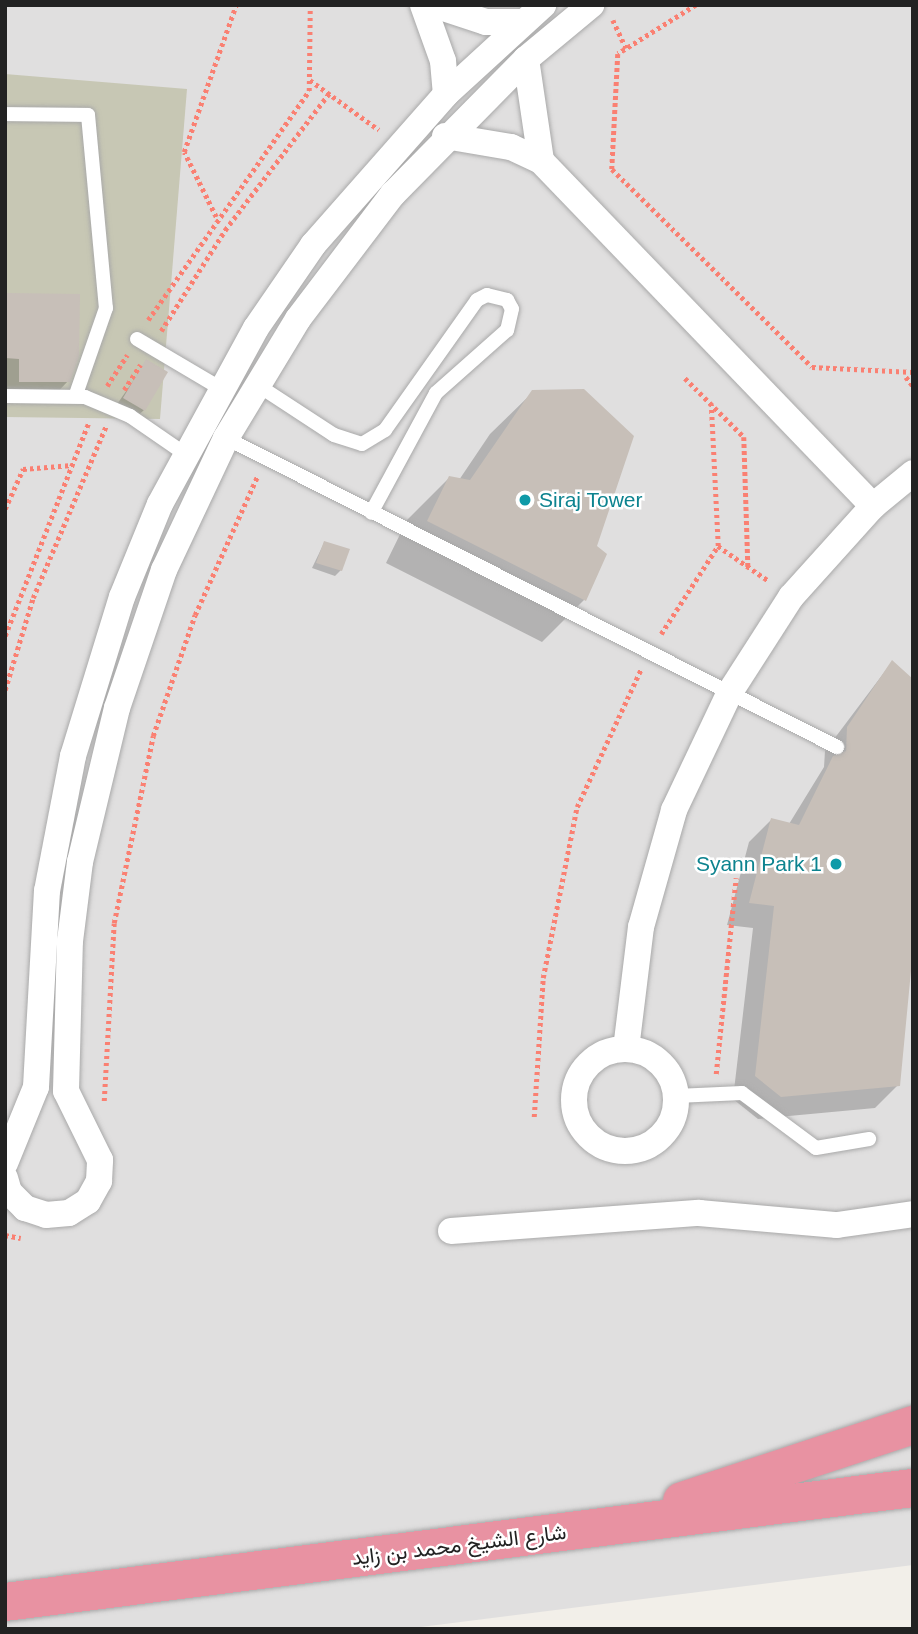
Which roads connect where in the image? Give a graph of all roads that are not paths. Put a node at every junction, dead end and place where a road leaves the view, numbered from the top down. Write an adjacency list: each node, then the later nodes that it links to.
1 (423, 5): 7 (street)
2 (434, 5): 5 (street)
3 (543, 5): 5 (street)
4 (598, 6): 6 (street)
5 (521, 22): 7 (street)
6 (526, 59): 9 (street); 10 (street)
7 (446, 94): 13 (street)
8 (5, 114): 14 (lane)
9 (445, 136): 10 (street); 12 (street)
10 (541, 161): 19 (street)
11 (137, 339): 13 (lane)
12 (256, 384): 16 (street); 20 (lane)
13 (220, 388): 17 (street)
14 (76, 394): 15 (lane); 17 (lane)
15 (5, 396)
16 (226, 438): 20 (lane); 27 (street)
17 (185, 454): 26 (street)
18 (913, 473): 19 (street)
19 (873, 506): 21 (street)
20 (371, 513): 21 (lane)
21 (730, 692): 22 (lane); 23 (street)
22 (838, 747)
23 (626, 1049): 24 (street); 24 (street)
24 (676, 1096): 25 (lane)
25 (869, 1139)
26 (5, 1163)
27 (5, 1178)
28 (913, 1214): 29 (street)
29 (451, 1231)
30 (913, 1424): 32 (highway)
31 (913, 1488): 32 (highway, شارع الشيخ محمد بن زايد)
32 (605, 1527): 33 (highway, شارع الشيخ محمد بن زايد)
33 (5, 1602)

